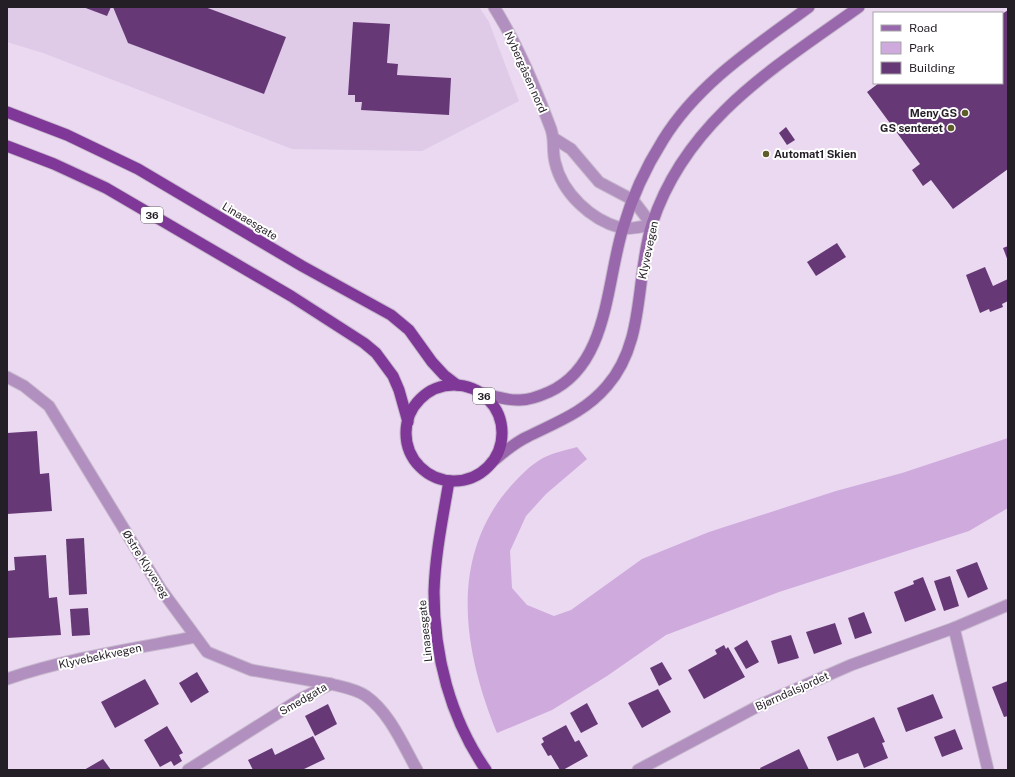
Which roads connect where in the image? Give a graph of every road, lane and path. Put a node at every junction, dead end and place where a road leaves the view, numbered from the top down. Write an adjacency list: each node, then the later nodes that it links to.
1 (494, 7): 5 (street, Nybergåsen nord)
2 (809, 7): 7 (main road)
3 (859, 7): 8 (main road, Klyvevegen)
4 (7, 112): 11 (highway, Linaaesgate / 36)
5 (555, 139): 7 (street); 9 (street, Nybergåsen nord)
6 (7, 146): 13 (highway, Linaaesgate / 36)
7 (633, 200): 8 (street); 9 (main road)
8 (652, 225): 9 (street, Nybergåsen nord); 14 (main road, Klyvevegen)
9 (623, 228): 12 (main road)
10 (7, 377): 18 (street, Østre Klyveveg)
11 (457, 385): 12 (highway, Linaaesgate / 36); 13 (highway, Linaaesgate / 36)
12 (482, 394): 14 (highway, Linaaesgate / 36)
13 (408, 422): 15 (highway, Linaaesgate / 36)
14 (492, 462): 15 (highway, Linaaesgate / 36)
15 (449, 481): 23 (highway, Linaaesgate)
16 (1008, 605): 17 (street, Bjørndalsjordet)
17 (954, 628): 24 (street, Bjørndalsjordet); 25 (street)
18 (195, 637): 19 (street, Klyvebekkvegen); 20 (street, Østre Klyveveg)
19 (7, 679)
20 (331, 684): 21 (street, Smedgata); 22 (street, Smedgata)
21 (188, 770)
22 (417, 770)
23 (486, 770)
24 (638, 770)
25 (988, 770)

